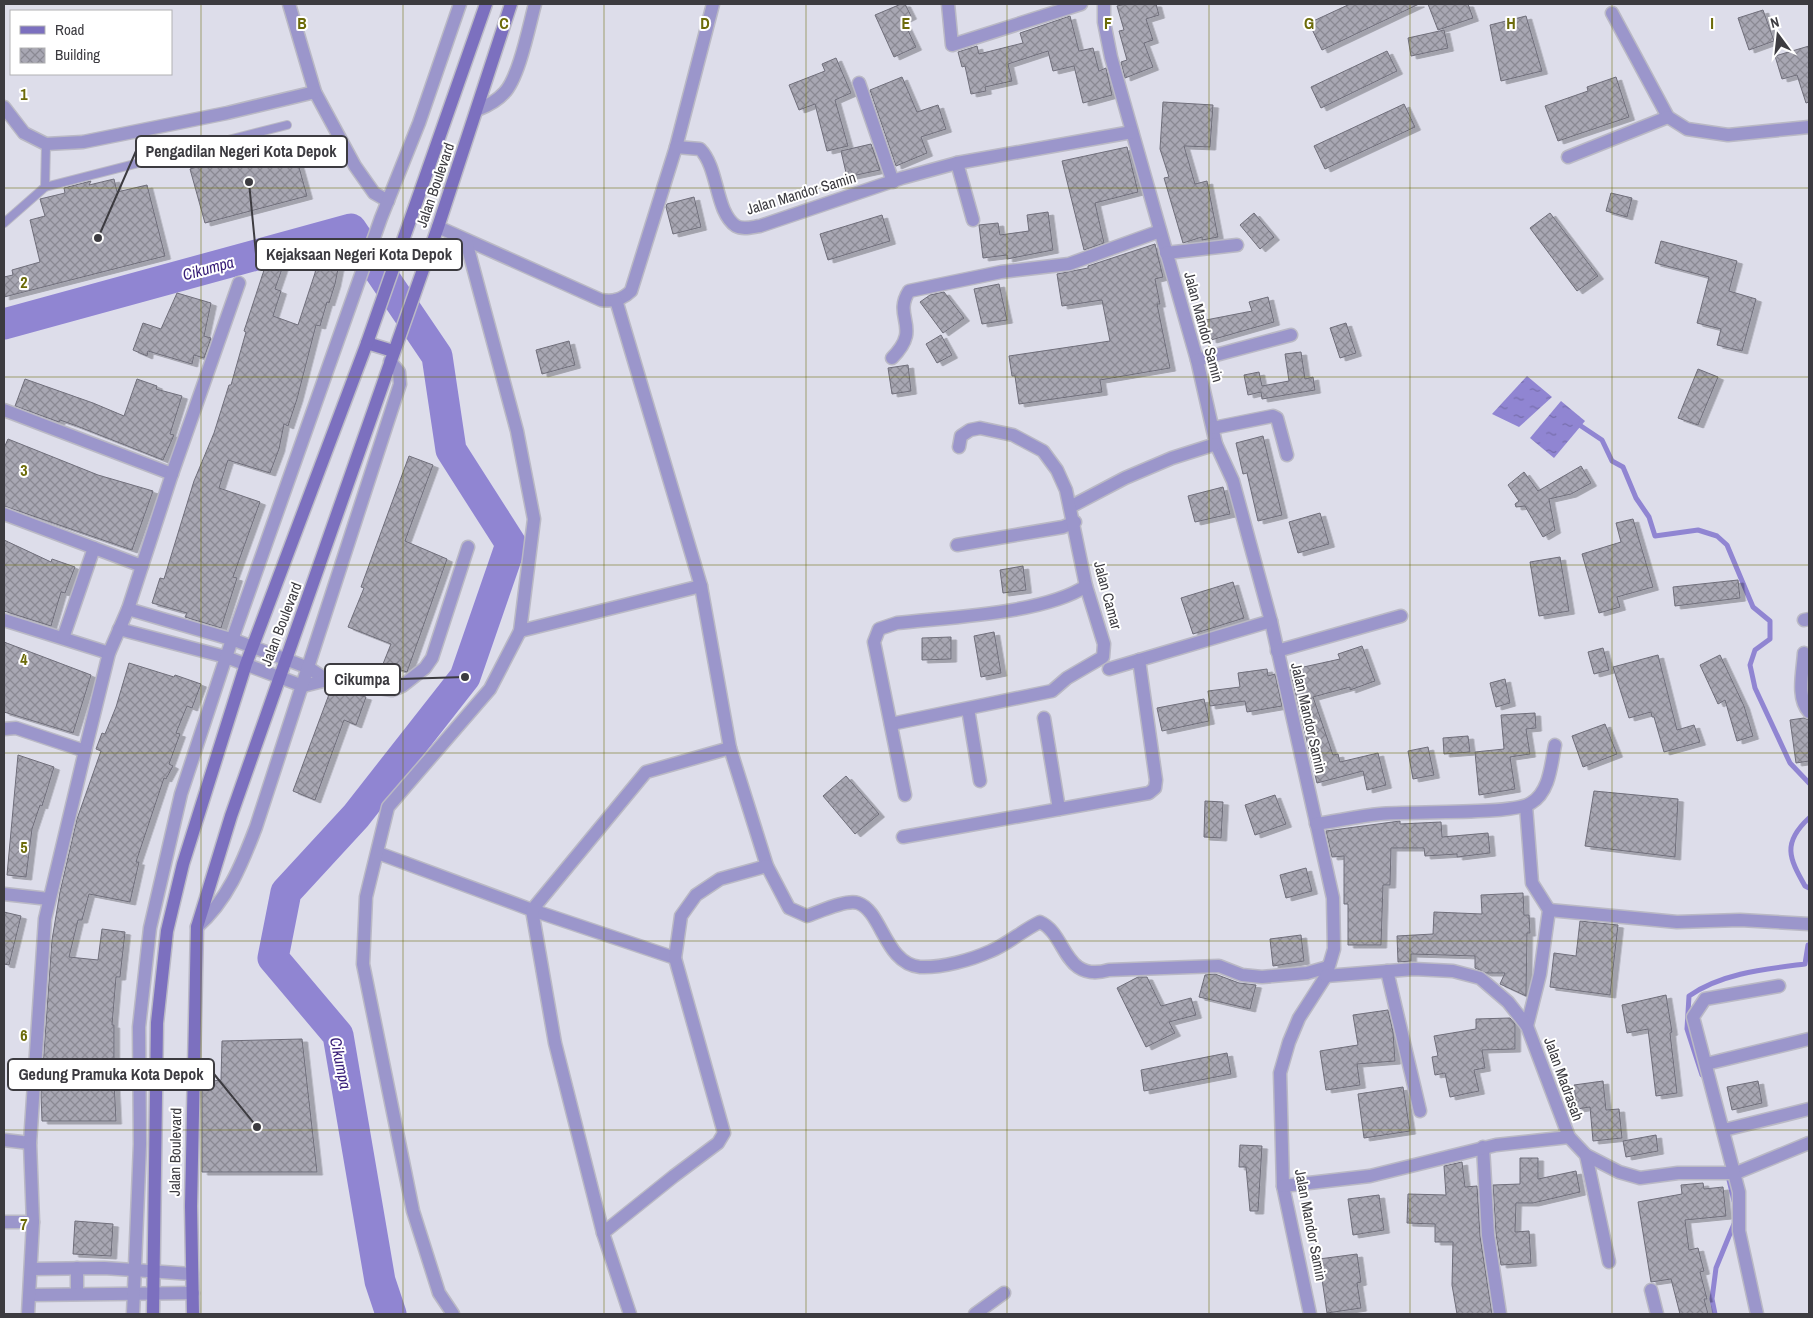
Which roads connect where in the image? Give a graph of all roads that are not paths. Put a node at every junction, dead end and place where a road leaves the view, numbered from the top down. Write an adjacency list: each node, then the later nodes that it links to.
1 (289, 4): 12 (street)
2 (460, 4): 25 (street)
3 (486, 4): 36 (main road, Jalan Boulevard)
4 (511, 4): 14 (main road, Jalan Boulevard)
5 (535, 4): 14 (street)
6 (713, 4): 20 (street)
7 (948, 4): 8 (street)
8 (1081, 4)
9 (1104, 4): 18 (street, Jalan Mandor Samin)
10 (1612, 13): 15 (street)
11 (859, 83): 23 (street)
12 (315, 92): 19 (street); 25 (street)
13 (4, 107): 19 (street)
14 (478, 110): 28 (main road, Jalan Boulevard)
15 (1668, 118): 17 (street); 21 (street)
16 (287, 125): 24 (lane)
17 (1809, 126)
18 (1132, 132): 22 (street, Jalan Mandor Samin); 29 (street, Jalan Mandor Samin)
19 (46, 144): 24 (lane)
20 (676, 147): 23 (street, Jalan Mandor Samin); 34 (street)
21 (1568, 157)
22 (957, 163): 23 (street, Jalan Mandor Samin); 26 (street)
23 (893, 182)
24 (44, 187): 27 (lane)
25 (388, 201): 63 (street)
26 (973, 220)
27 (4, 223)
28 (438, 227): 30 (street); 37 (main road, Jalan Boulevard)
29 (1160, 231): 32 (street, Jalan Mandor Samin); 38 (street)
30 (466, 241): 34 (street); 61 (street)
31 (1237, 245): 32 (street)
32 (1166, 253): 39 (street, Jalan Mandor Samin)
33 (239, 283): 45 (street)
34 (616, 300): 53 (street)
35 (1291, 335): 39 (street)
36 (367, 343): 37 (main road); 65 (main road, Jalan Boulevard)
37 (391, 356): 70 (main road, Jalan Boulevard); 73 (street)
38 (892, 358)
39 (1197, 360): 41 (street, Jalan Mandor Samin)
40 (4, 410): 45 (street)
41 (1213, 428): 42 (street, Jalan Mandor Samin); 44 (street)
42 (1216, 444): 46 (street); 58 (street, Jalan Mandor Samin)
43 (958, 447): 46 (street, Jalan Camar)
44 (1287, 455)
45 (172, 474): 52 (street)
46 (1070, 507): 48 (street, Jalan Camar)
47 (4, 514): 51 (street)
48 (1074, 522): 49 (street); 54 (street, Jalan Camar)
49 (957, 546)
50 (468, 547): 76 (street)
51 (94, 548): 52 (street); 62 (street)
52 (142, 566): 55 (street)
53 (701, 586): 61 (street); 84 (street)
54 (1086, 586): 78 (street, Jalan Camar); 81 (street)
55 (128, 609): 59 (street); 60 (street)
56 (1402, 616): 66 (street)
57 (4, 620): 62 (street)
58 (1271, 621): 66 (street, Jalan Mandor Samin); 71 (street)
59 (181, 624): 63 (street); 64 (street)
60 (119, 629): 64 (street); 67 (street)
61 (520, 631): 92 (street)
62 (63, 638): 67 (street)
63 (234, 640): 65 (street); 69 (street)
64 (176, 644): 69 (street)
65 (253, 647): 70 (street); 72 (main road, Jalan Boulevard)
66 (1278, 651): 90 (street, Jalan Mandor Samin)
67 (109, 652): 85 (street)
68 (1804, 654): 79 (street)
69 (226, 657): 72 (street); 124 (street)
70 (284, 660): 73 (street); 75 (main road, Jalan Boulevard)
71 (1139, 660): 74 (street); 89 (street)
72 (246, 664): 75 (street); 125 (main road, Jalan Boulevard)
73 (309, 668): 76 (street); 77 (street)
74 (1109, 669)
75 (278, 678): 77 (street); 99 (main road, Jalan Boulevard)
76 (327, 680): 77 (street)
77 (303, 686): 99 (street)
78 (968, 709): 81 (street, Jalan Camar); 86 (street)
79 (1809, 712)
80 (1044, 718): 89 (street)
81 (891, 724): 87 (street)
82 (4, 728): 85 (street)
83 (1555, 745): 88 (street)
84 (730, 748): 93 (street); 96 (street)
85 (84, 751): 95 (street)
86 (980, 781)
87 (905, 795)
88 (1526, 806): 90 (street); 97 (street)
89 (1059, 809): 91 (street)
90 (1316, 824): 102 (street, Jalan Mandor Samin)
91 (903, 837)
92 (378, 853): 96 (street); 138 (street)
93 (767, 866): 100 (street); 102 (street, Jalan Madrasah)
94 (4, 894): 95 (street)
95 (49, 899): 112 (street)
96 (532, 910): 100 (street); 120 (street)
97 (1549, 910): 98 (street); 104 (street)
98 (1809, 924)
99 (197, 926): 126 (main road, Jalan Boulevard)
100 (675, 958): 120 (street)
101 (1387, 971): 102 (street, Jalan Madrasah); 104 (street, Jalan Madrasah); 108 (street)
102 (1327, 972): 117 (street, Jalan Mandor Samin)
103 (1779, 986): 106 (street)
104 (1527, 1026): 110 (street, Jalan Madrasah)
105 (1809, 1039): 106 (street)
106 (1706, 1064): 109 (street)
107 (1809, 1109): 109 (street)
108 (1420, 1111)
109 (1724, 1130): 116 (street)
110 (1569, 1137): 114 (street); 115 (street, Jalan Madrasah)
111 (4, 1140): 112 (street)
112 (30, 1143): 119 (street)
113 (1809, 1143): 116 (street, Jalan Madrasah)
114 (1483, 1147): 117 (street); 142 (street)
115 (1586, 1155): 116 (street, Jalan Madrasah); 121 (street)
116 (1732, 1172): 144 (street)
117 (1283, 1186): 141 (street, Jalan Mandor Samin)
118 (4, 1222): 119 (street)
119 (33, 1222): 123 (street)
120 (604, 1233): 139 (street)
121 (1609, 1262)
122 (77, 1268): 123 (street); 124 (street); 132 (street)
123 (30, 1269): 133 (street)
124 (135, 1271): 125 (street); 128 (street)
125 (154, 1272): 126 (street); 129 (main road, Jalan Boulevard)
126 (192, 1274): 130 (main road, Jalan Boulevard)
127 (1651, 1290): 143 (street)
128 (134, 1293): 129 (street); 132 (street); 135 (street)
129 (153, 1293): 130 (street); 136 (main road, Jalan Boulevard)
130 (193, 1293): 137 (main road, Jalan Boulevard)
131 (1004, 1293): 140 (street)
132 (77, 1294): 133 (street)
133 (30, 1295): 134 (street)
134 (28, 1314)
135 (133, 1314)
136 (153, 1314)
137 (192, 1314)
138 (452, 1314)
139 (630, 1314)
140 (975, 1314)
141 (1310, 1314)
142 (1500, 1314)
143 (1657, 1314)
144 (1757, 1314)

